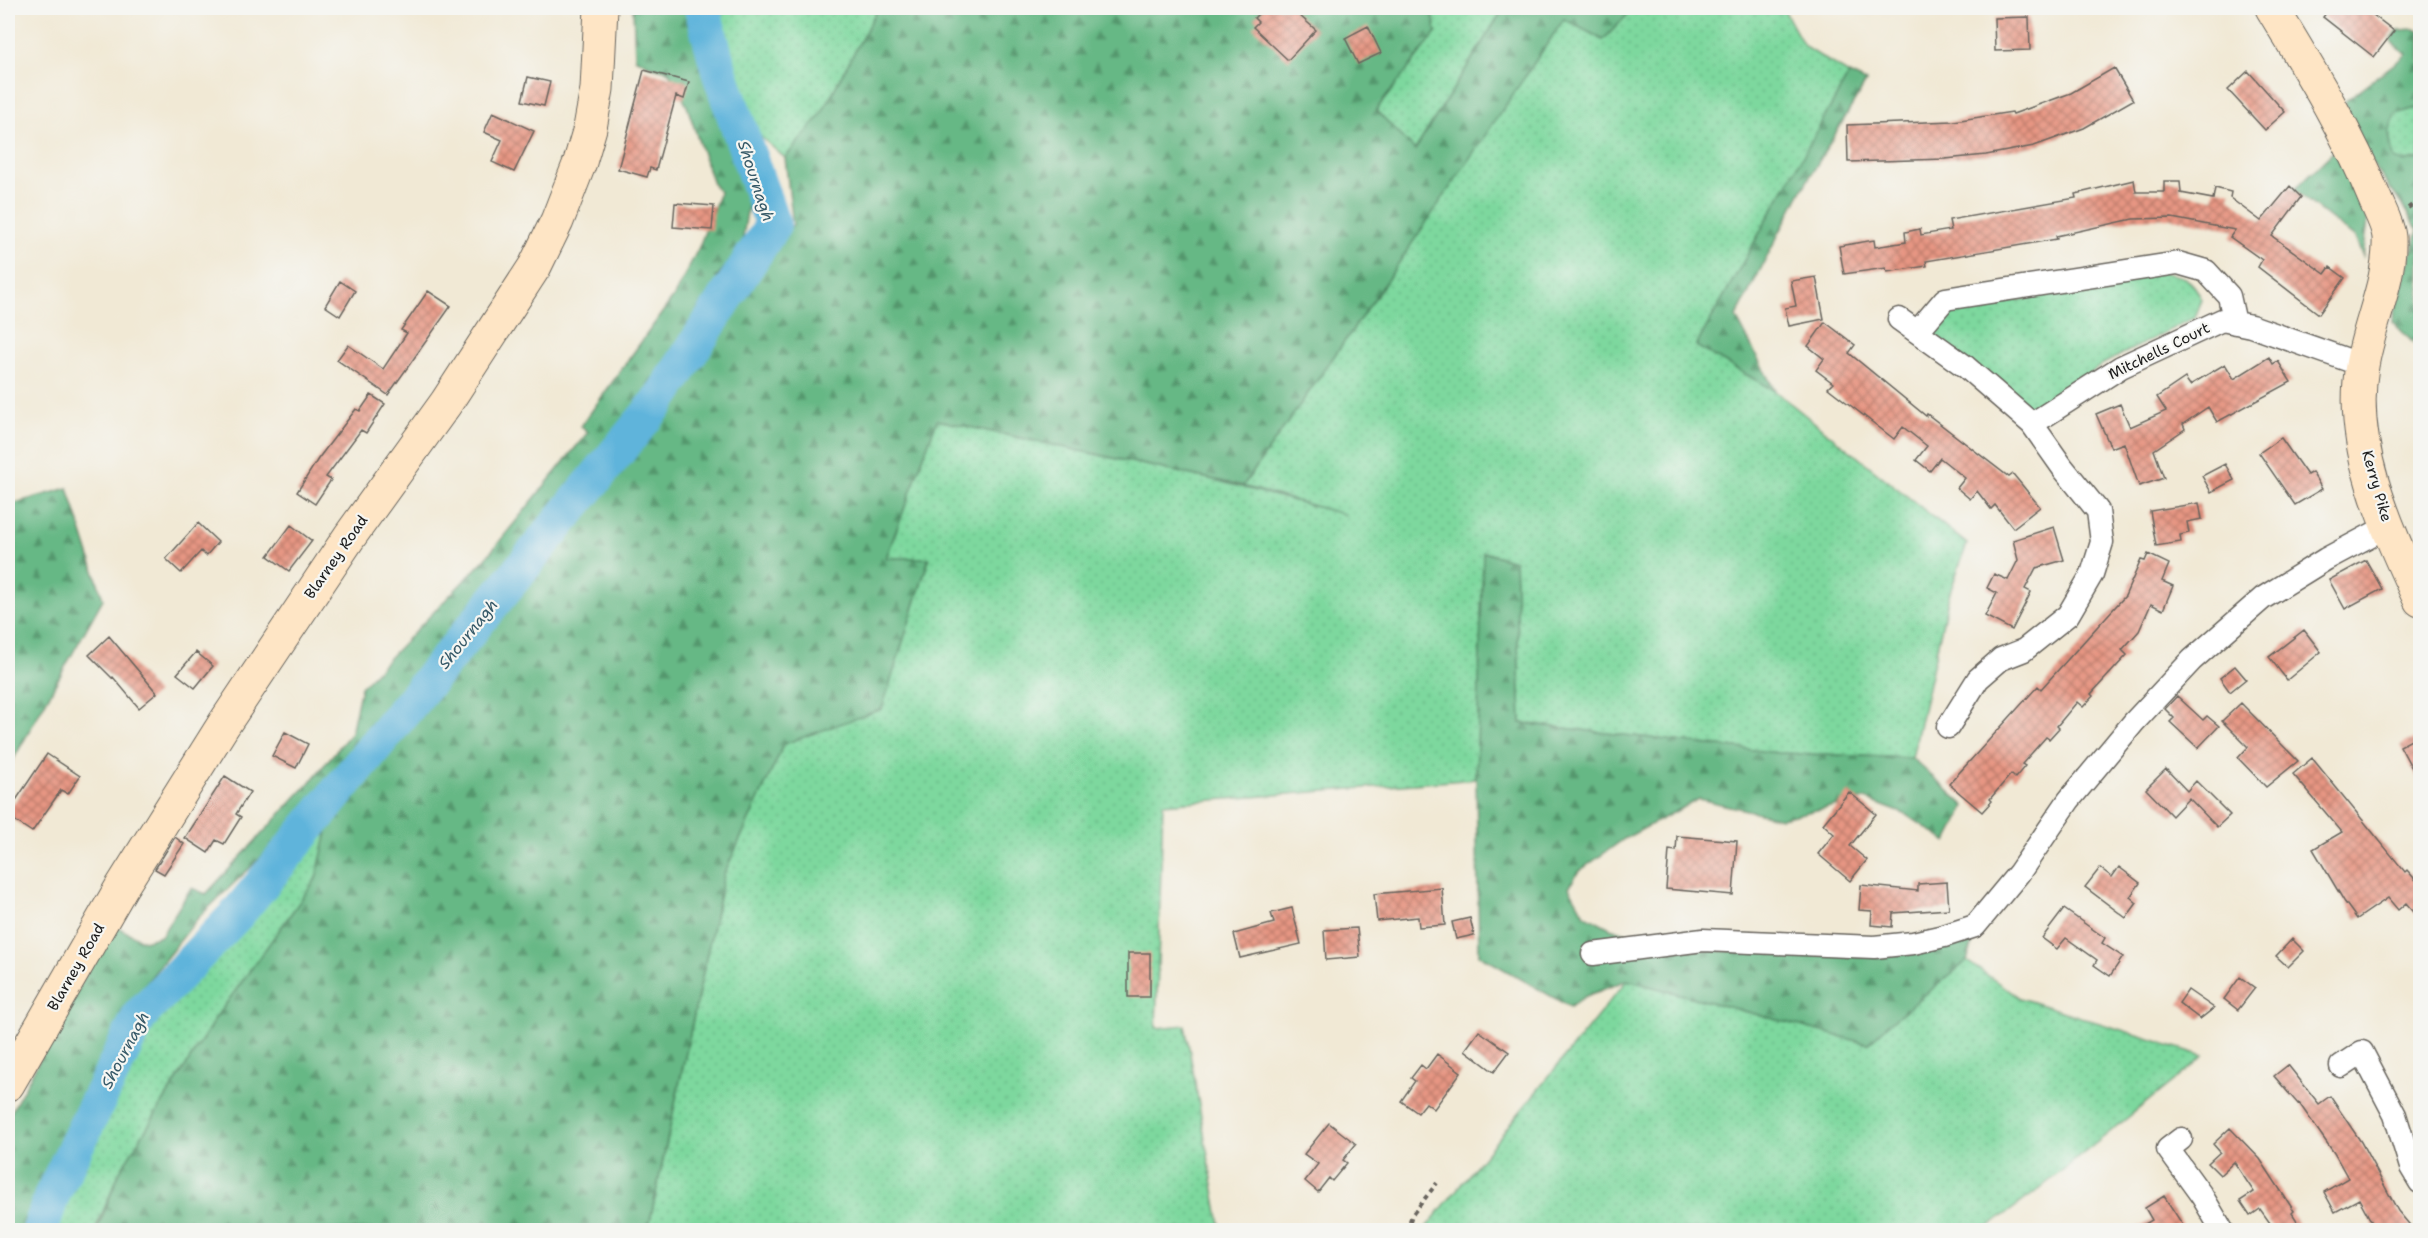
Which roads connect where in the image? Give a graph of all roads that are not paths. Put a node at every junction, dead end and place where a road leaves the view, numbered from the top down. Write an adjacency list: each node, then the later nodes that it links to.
1 (601, 8): 13 (main road, Blarney Road)
2 (2272, 8): 6 (main road, Kerry Pike)
3 (1899, 319): 5 (street)
4 (2235, 323): 5 (street); 6 (street, Mitchells Court); 7 (street, Mitchells Court)
5 (1917, 332): 7 (street)
6 (2362, 365): 8 (main road, Kerry Pike)
7 (2032, 424): 10 (street)
8 (2388, 526): 9 (main road, Kerry Pike); 11 (street)
9 (2421, 600)
10 (1948, 727)
11 (1593, 954)
12 (2341, 1066): 15 (street)
13 (8, 1084)
14 (2181, 1139): 16 (street)
15 (2421, 1182)
16 (2222, 1230)

